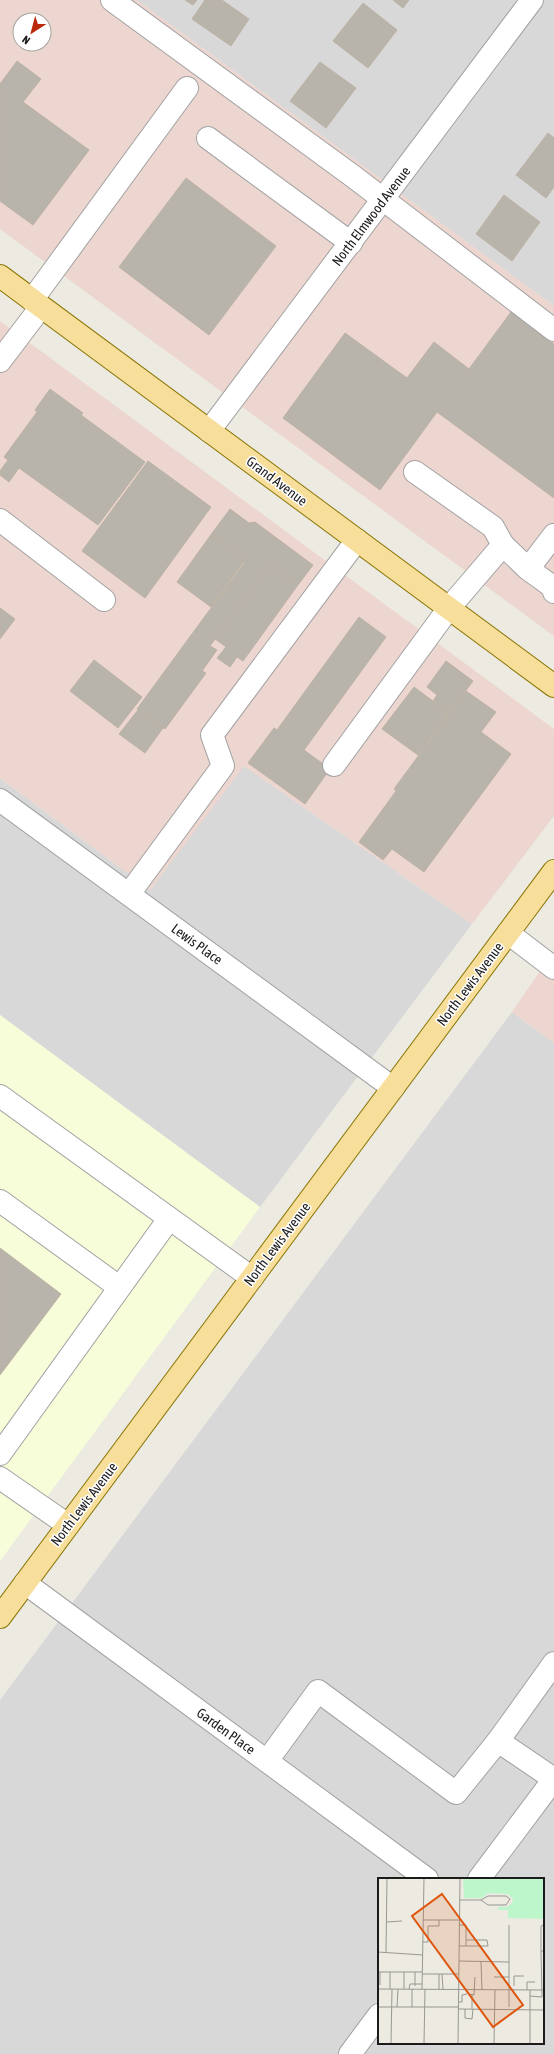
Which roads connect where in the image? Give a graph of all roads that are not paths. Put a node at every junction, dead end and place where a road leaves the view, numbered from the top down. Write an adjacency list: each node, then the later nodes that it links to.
1 (112, 0): 5 (street)
2 (532, 0): 5 (street, North Elmwood Avenue)
3 (187, 88): 8 (street)
4 (208, 138): 6 (street)
5 (382, 200): 6 (street, North Elmwood Avenue); 9 (street)
6 (351, 242): 11 (street, North Elmwood Avenue)
7 (0, 276): 8 (main road, Grand Avenue)
8 (36, 303): 10 (street); 11 (main road, Grand Avenue)
9 (554, 330)
10 (0, 361)
11 (209, 431): 15 (main road, Grand Avenue)
12 (415, 472): 16 (street)
13 (0, 520): 19 (street)
14 (554, 535): 17 (street)
15 (357, 540): 20 (main road, Grand Avenue); 25 (street)
16 (503, 545): 17 (street); 20 (street)
17 (528, 569): 18 (street)
18 (554, 588)
19 (104, 600)
20 (449, 608): 21 (main road, Grand Avenue); 22 (street)
21 (554, 686)
22 (334, 765)
23 (0, 800): 25 (street, Lewis Place)
24 (554, 871): 26 (main road, North Lewis Avenue)
25 (129, 894): 28 (street, Lewis Place)
26 (508, 933): 27 (street); 28 (main road, North Lewis Avenue)
27 (554, 968)
28 (393, 1088): 32 (main road, North Lewis Avenue)
29 (0, 1096): 31 (street)
30 (0, 1201): 33 (street)
31 (169, 1219): 32 (street); 33 (street)
32 (252, 1278): 36 (main road, North Lewis Avenue)
33 (119, 1287): 34 (street)
34 (0, 1454)
35 (0, 1478): 36 (street)
36 (68, 1525): 37 (main road, North Lewis Avenue)
37 (25, 1583): 38 (main road, North Lewis Avenue); 41 (street, Garden Place)
38 (0, 1617)
39 (554, 1663): 40 (street)
40 (498, 1741): 41 (street); 42 (street)
41 (267, 1761): 43 (street, Garden Place)
42 (554, 1779): 44 (street)
43 (426, 1878)
44 (481, 1878)
45 (378, 2016): 46 (street)
46 (350, 2054)

